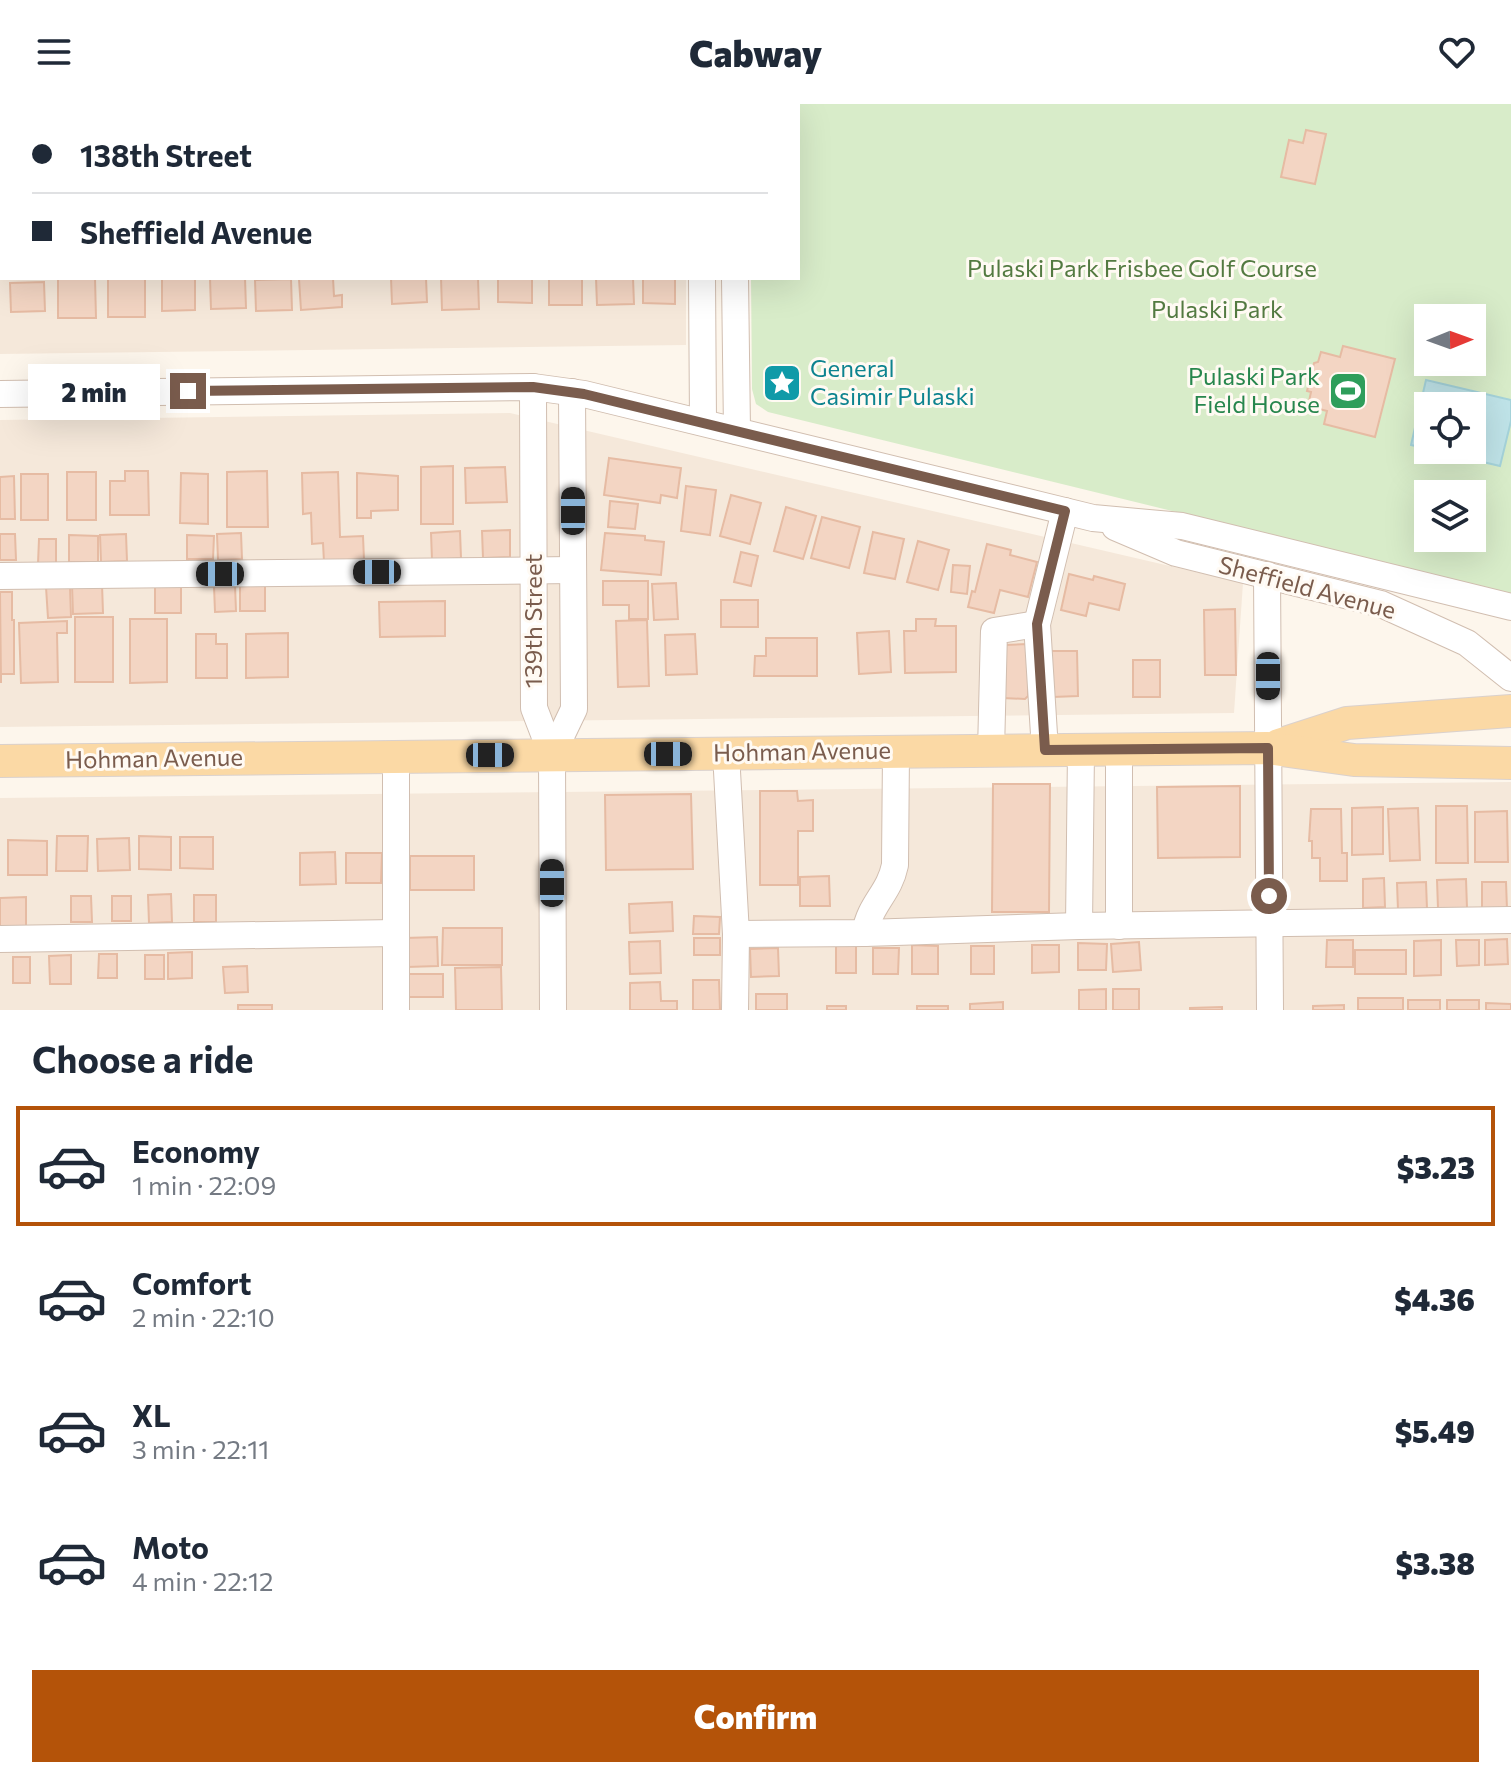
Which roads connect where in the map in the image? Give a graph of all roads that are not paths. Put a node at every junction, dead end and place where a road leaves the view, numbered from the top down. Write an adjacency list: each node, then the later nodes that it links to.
1 (702, 280): 6 (street)
2 (735, 280): 7 (street)
3 (533, 387): 4 (street, Sheffield Avenue); 5 (street, Sheffield Avenue); 11 (street, 139th Street)
4 (572, 392): 6 (street, Sheffield Avenue); 10 (street, 139th Street)
5 (0, 394)
6 (703, 422): 7 (street, Sheffield Avenue)
7 (737, 431): 8 (street, Sheffield Avenue)
8 (1065, 511): 9 (street, Sheffield Avenue); 15 (street)
9 (1093, 518): 12 (street, Sheffield Avenue); 14 (street, Sheffield Avenue)
10 (573, 570): 11 (street); 25 (street, 139th Street)
11 (534, 571): 13 (street); 25 (street, 139th Street)
12 (1267, 575): 16 (street, Sheffield Avenue); 18 (street)
13 (0, 576)
14 (1511, 607)
15 (1037, 624): 19 (street); 22 (street)
16 (1511, 678)
17 (1511, 711): 18 (main road, Hohman Avenue)
18 (1268, 748): 21 (main road, Hohman Avenue); 28 (main road, Hohman Avenue); 30 (street)
19 (1045, 750): 20 (main road, Hohman Avenue); 22 (main road, Hohman Avenue)
20 (1081, 750): 21 (main road, Hohman Avenue); 31 (street)
21 (1119, 750): 32 (street)
22 (991, 751): 23 (main road, Hohman Avenue)
23 (896, 752): 24 (main road, Hohman Avenue); 34 (street)
24 (726, 753): 25 (main road, Hohman Avenue); 35 (street)
25 (552, 755): 26 (main road, Hohman Avenue); 38 (street, 139th Street)
26 (396, 756): 27 (main road, Hohman Avenue); 33 (street)
27 (0, 761)
28 (1511, 763)
29 (1511, 920): 30 (street)
30 (1270, 925): 32 (street); 40 (street)
31 (1079, 926): 32 (street); 34 (street)
32 (1119, 926)
33 (396, 933): 36 (street); 37 (street)
34 (865, 933): 35 (street)
35 (736, 934): 39 (street)
36 (0, 939)
37 (396, 1010)
38 (553, 1010)
39 (735, 1010)
40 (1270, 1010)

